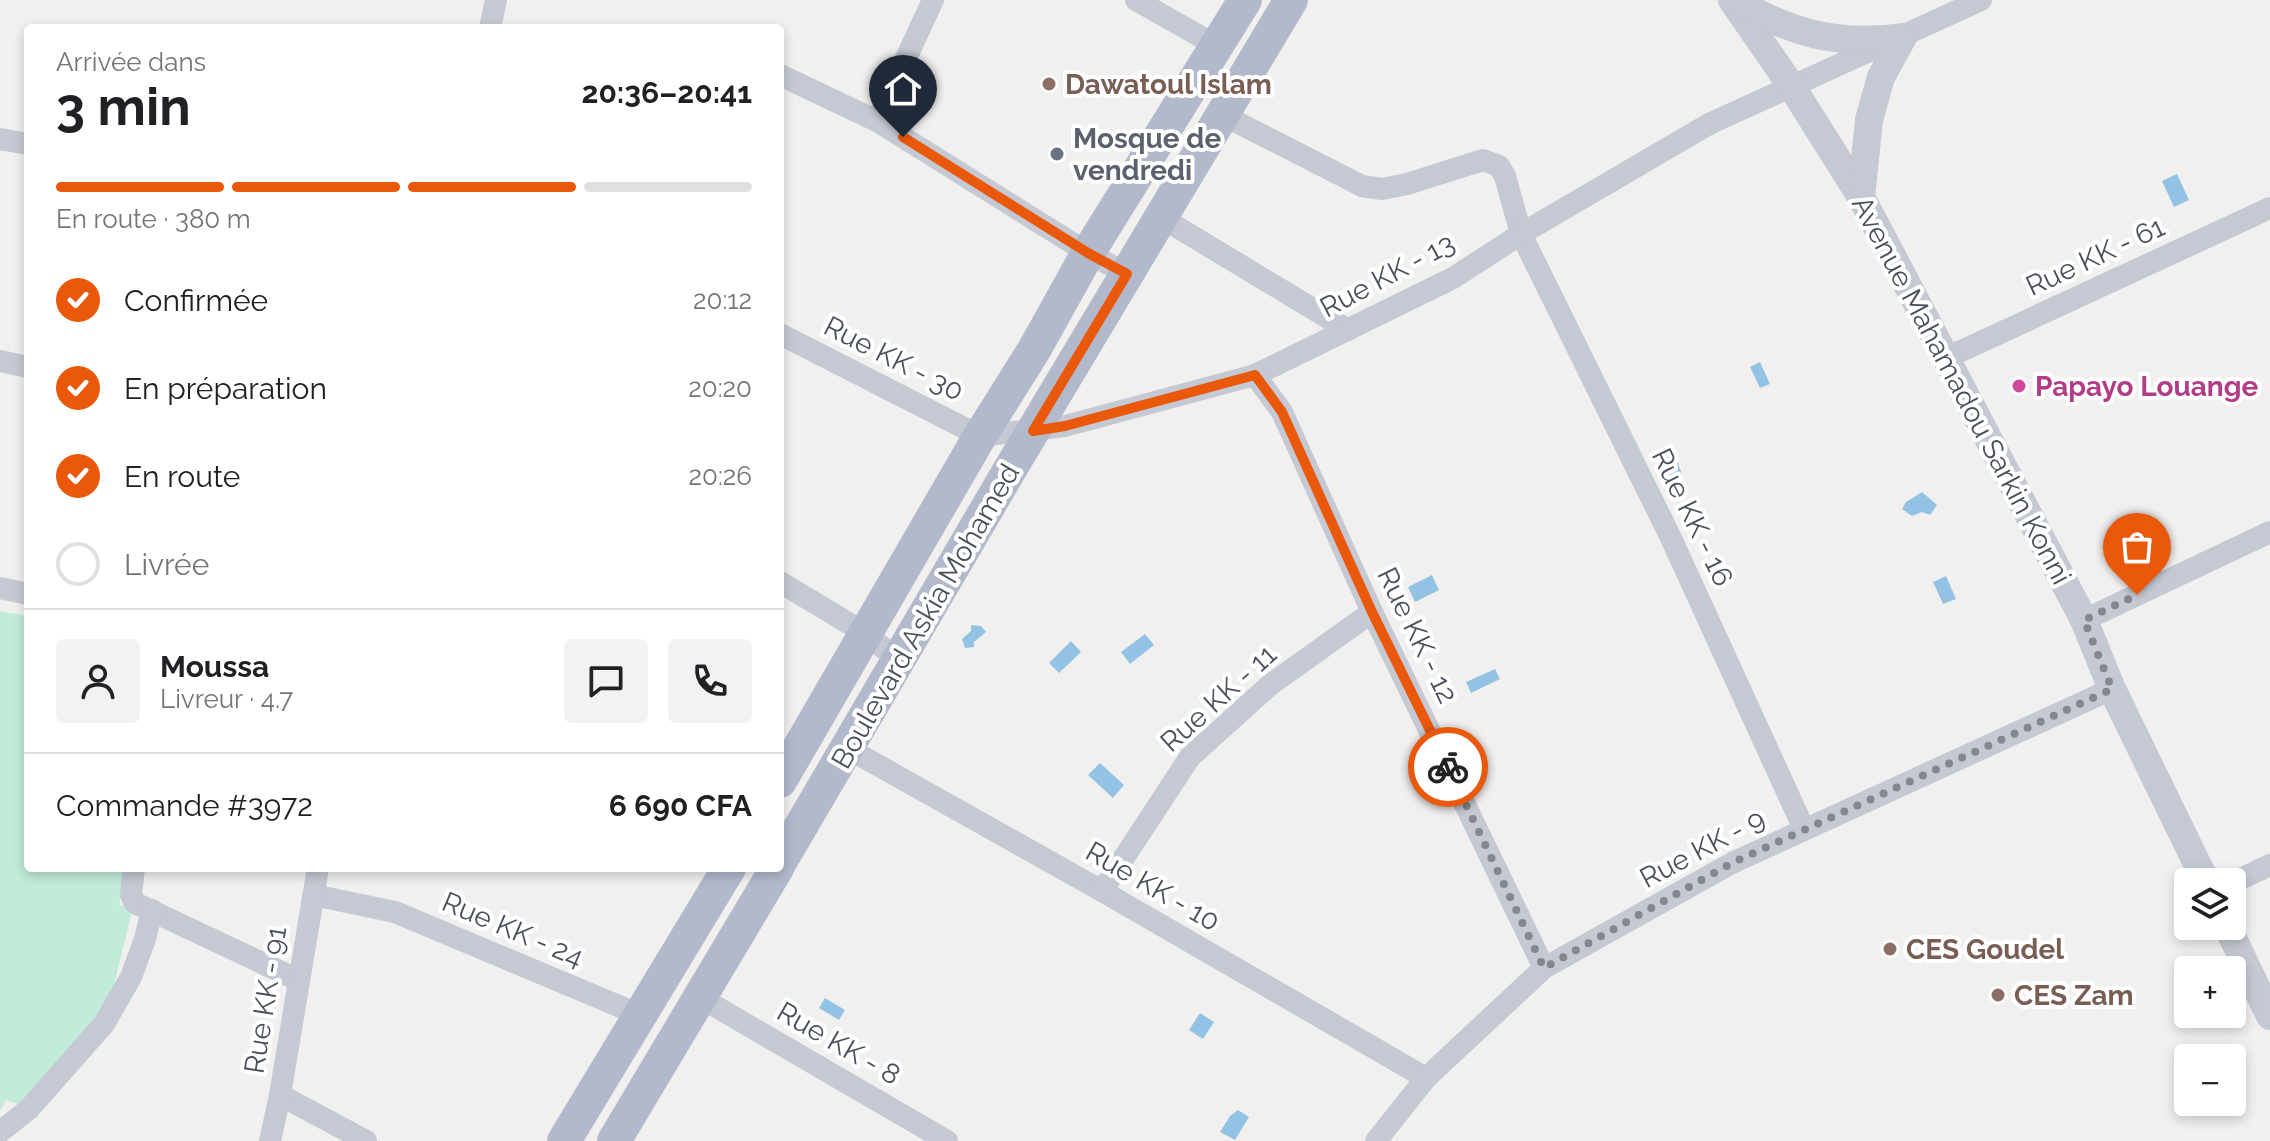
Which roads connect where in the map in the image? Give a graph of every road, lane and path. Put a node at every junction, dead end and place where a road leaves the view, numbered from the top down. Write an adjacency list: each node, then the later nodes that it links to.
1 (933, 0): 12 (street)
2 (1136, 0): 8 (street)
3 (1245, 0): 8 (main road, Boulevard Askia Mohamed)
4 (1291, 0): 11 (main road, Boulevard Askia Mohamed)
5 (1733, 0): 7 (street); 10 (street, Avenue Mahamadou Sarkin Konni)
6 (1981, 0): 7 (street, Rue KK - 13)
7 (1903, 37): 10 (street, Rue KK - 13); 15 (street)
8 (1217, 46): 19 (main road, Boulevard Askia Mohamed)
9 (784, 77): 12 (street)
10 (1792, 87): 15 (street, Avenue Mahamadou Sarkin Konni); 18 (street, Rue KK - 13)
11 (1223, 115): 17 (main road, Boulevard Askia Mohamed); 18 (street, Rue KK - 16)
12 (877, 121): 19 (street)
13 (0, 139): 14 (street)
14 (24, 143)
15 (1861, 197): 23 (street, Avenue Mahamadou Sarkin Konni)
16 (2270, 208): 23 (street, Rue KK - 61)
17 (1162, 218): 20 (main road, Boulevard Askia Mohamed); 21 (street)
18 (1521, 234): 21 (street, Rue KK - 13); 40 (street, Rue KK - 16)
19 (1088, 253): 20 (street); 28 (main road, Boulevard Askia Mohamed)
20 (1127, 274): 27 (main road, Boulevard Askia Mohamed)
21 (1348, 330): 26 (street, Rue KK - 13)
22 (784, 336): 28 (street, Rue KK - 30)
23 (1946, 358): 34 (street, Avenue Mahamadou Sarkin Konni)
24 (0, 361): 25 (street)
25 (24, 366)
26 (1255, 375): 27 (street, Rue KK - 13); 33 (street, Rue KK - 12)
27 (1033, 431): 28 (street, Rue KK - 13); 36 (main road, Boulevard Askia Mohamed)
28 (980, 436): 35 (main road, Boulevard Askia Mohamed)
29 (2270, 532): 34 (street)
30 (784, 584): 35 (street)
31 (0, 588): 32 (street)
32 (24, 593)
33 (1372, 612): 49 (street, Rue KK - 11); 53 (street, Rue KK - 12)
34 (2084, 620): 37 (street, Avenue Mahamadou Sarkin Konni)
35 (865, 633): 36 (street); 39 (main road, Boulevard Askia Mohamed)
36 (898, 660): 38 (main road, Boulevard Askia Mohamed)
37 (2112, 689): 40 (street, Rue KK - 9); 43 (street, Avenue Mahamadou Sarkin Konni)
38 (849, 749): 41 (main road, Boulevard Askia Mohamed); 49 (street, Rue KK - 10)
39 (784, 774)
40 (1804, 829): 53 (street, Rue KK - 9)
41 (784, 855)
42 (2270, 865): 48 (street)
43 (2199, 868)
44 (134, 872): 51 (street)
45 (317, 872): 50 (street, Rue KK - 91)
46 (727, 872): 56 (main road)
47 (775, 872): 55 (main road)
48 (2246, 876)
49 (1102, 891): 58 (street, Rue KK - 10)
50 (313, 895): 54 (street, Rue KK - 91); 56 (street, Rue KK - 24)
51 (152, 910): 54 (street); 60 (street)
52 (2234, 940): 57 (street)
53 (1544, 968): 58 (street, Rue KK - 9)
54 (298, 980): 59 (street, Rue KK - 91)
55 (701, 998): 64 (main road); 65 (street, Rue KK - 8)
56 (640, 1015): 63 (main road)
57 (2270, 1016)
58 (1426, 1078): 66 (street, Rue KK - 9)
59 (280, 1095): 61 (street, Rue KK - 91); 62 (street)
60 (0, 1132)
61 (270, 1141)
62 (366, 1141)
63 (564, 1141)
64 (614, 1141)
65 (947, 1141)
66 (1376, 1141)

